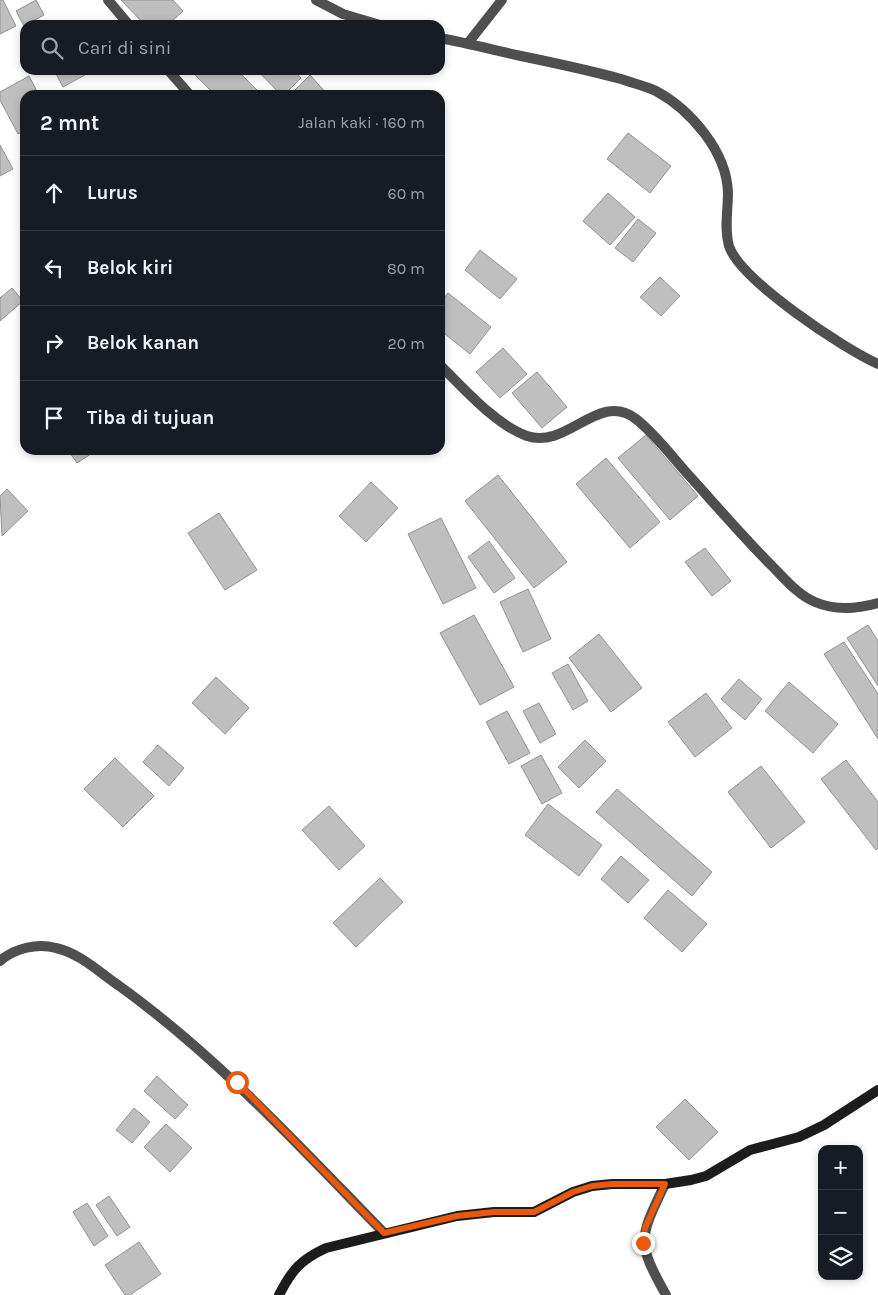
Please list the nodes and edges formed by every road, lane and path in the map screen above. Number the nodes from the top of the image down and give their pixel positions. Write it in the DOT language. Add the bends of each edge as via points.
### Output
graph roads {
  1 [pos="108,0"];
  2 [pos="316,0"];
  3 [pos="502,0"];
  4 [pos="125,20"];
  5 [pos="363,20"];
  6 [pos="445,39"];
  7 [pos="468,43"];
  8 [pos="172,75"];
  9 [pos="186,90"];
  10 [pos="878,364"];
  11 [pos="445,370"];
  12 [pos="878,603"];
  13 [pos="0,961"];
  14 [pos="878,1090"];
  15 [pos="665,1184"];
  16 [pos="384,1233"];
  17 [pos="279,1295"];
  18 [pos="666,1295"];
  1 -- 4 [label="street"];
  2 -- 5 [label="street" via="342,14"];
  3 -- 7 [label="street"];
  6 -- 7 [label="street"];
  7 -- 10 [label="street" via="634,83 656,91 678,107 702,130 721,162 728,191 726,232 738,262 804,318"];
  8 -- 9 [label="street"];
  11 -- 12 [label="street" via="482,405 512,429 529,437 556,436 600,413 614,410 636,418 793,587 815,602 833,607 855,610"];
  13 -- 16 [label="street" via="28,946 57,948 80,958 156,1012 237,1082"];
  14 -- 15 [label="street" via="799,1137 750,1150 706,1176"];
  15 -- 16 [label="street" via="592,1186 534,1212 457,1216"];
  15 -- 18 [label="street" via="645,1228 643,1243"];
  16 -- 17 [label="street" via="310,1255 295,1267"];
}
